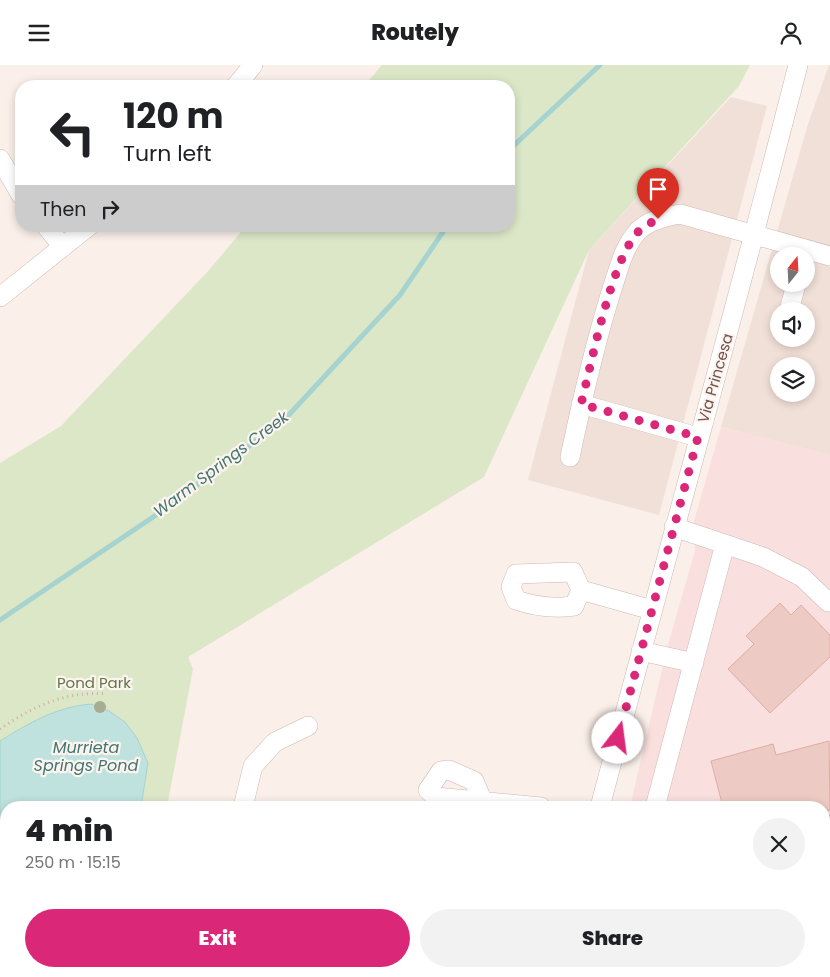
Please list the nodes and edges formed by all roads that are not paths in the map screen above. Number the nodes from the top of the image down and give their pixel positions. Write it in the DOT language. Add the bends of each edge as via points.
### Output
graph roads {
  1 [pos="252,65"];
  2 [pos="798,65"];
  3 [pos="241,80"];
  4 [pos="0,159"];
  5 [pos="15,185"];
  6 [pos="51,232"];
  7 [pos="82,232"];
  8 [pos="755,235"];
  9 [pos="63,247"];
  10 [pos="788,247"];
  11 [pos="815,254"];
  12 [pos="830,256"];
  13 [pos="0,297"];
  14 [pos="581,404"];
  15 [pos="698,437"];
  16 [pos="570,457"];
  17 [pos="674,527"];
  18 [pos="725,544"];
  19 [pos="581,590"];
  20 [pos="829,602"];
  21 [pos="652,610"];
  22 [pos="641,651"];
  23 [pos="694,663"];
  24 [pos="308,726"];
  25 [pos="244,801"];
  26 [pos="602,801"];
  27 [pos="657,801"];
  1 -- 3 [label="street"];
  2 -- 8 [label="street, Via Princesa"];
  4 -- 5 [label="street"];
  6 -- 9 [label="street"];
  7 -- 9 [label="street"];
  8 -- 10 [label="street"];
  8 -- 14 [label="street" via="680,214 658,219 638,231 624,253"];
  8 -- 15 [label="street, Via Princesa"];
  9 -- 13 [label="street"];
  11 -- 12 [label="street"];
  14 -- 15 [label="street"];
  14 -- 16 [label="street"];
  15 -- 17 [label="street, Via Princesa"];
  17 -- 18 [label="street"];
  17 -- 21 [label="street, Via Princesa"];
  18 -- 20 [label="street" via="763,557 802,577"];
  18 -- 23 [label="street"];
  19 -- 21 [label="street"];
  21 -- 22 [label="street, Via Princesa"];
  22 -- 23 [label="street"];
  22 -- 26 [label="street, Via Princesa"];
  23 -- 27 [label="street"];
  24 -- 25 [label="street" via="275,742 253,766"];
}
